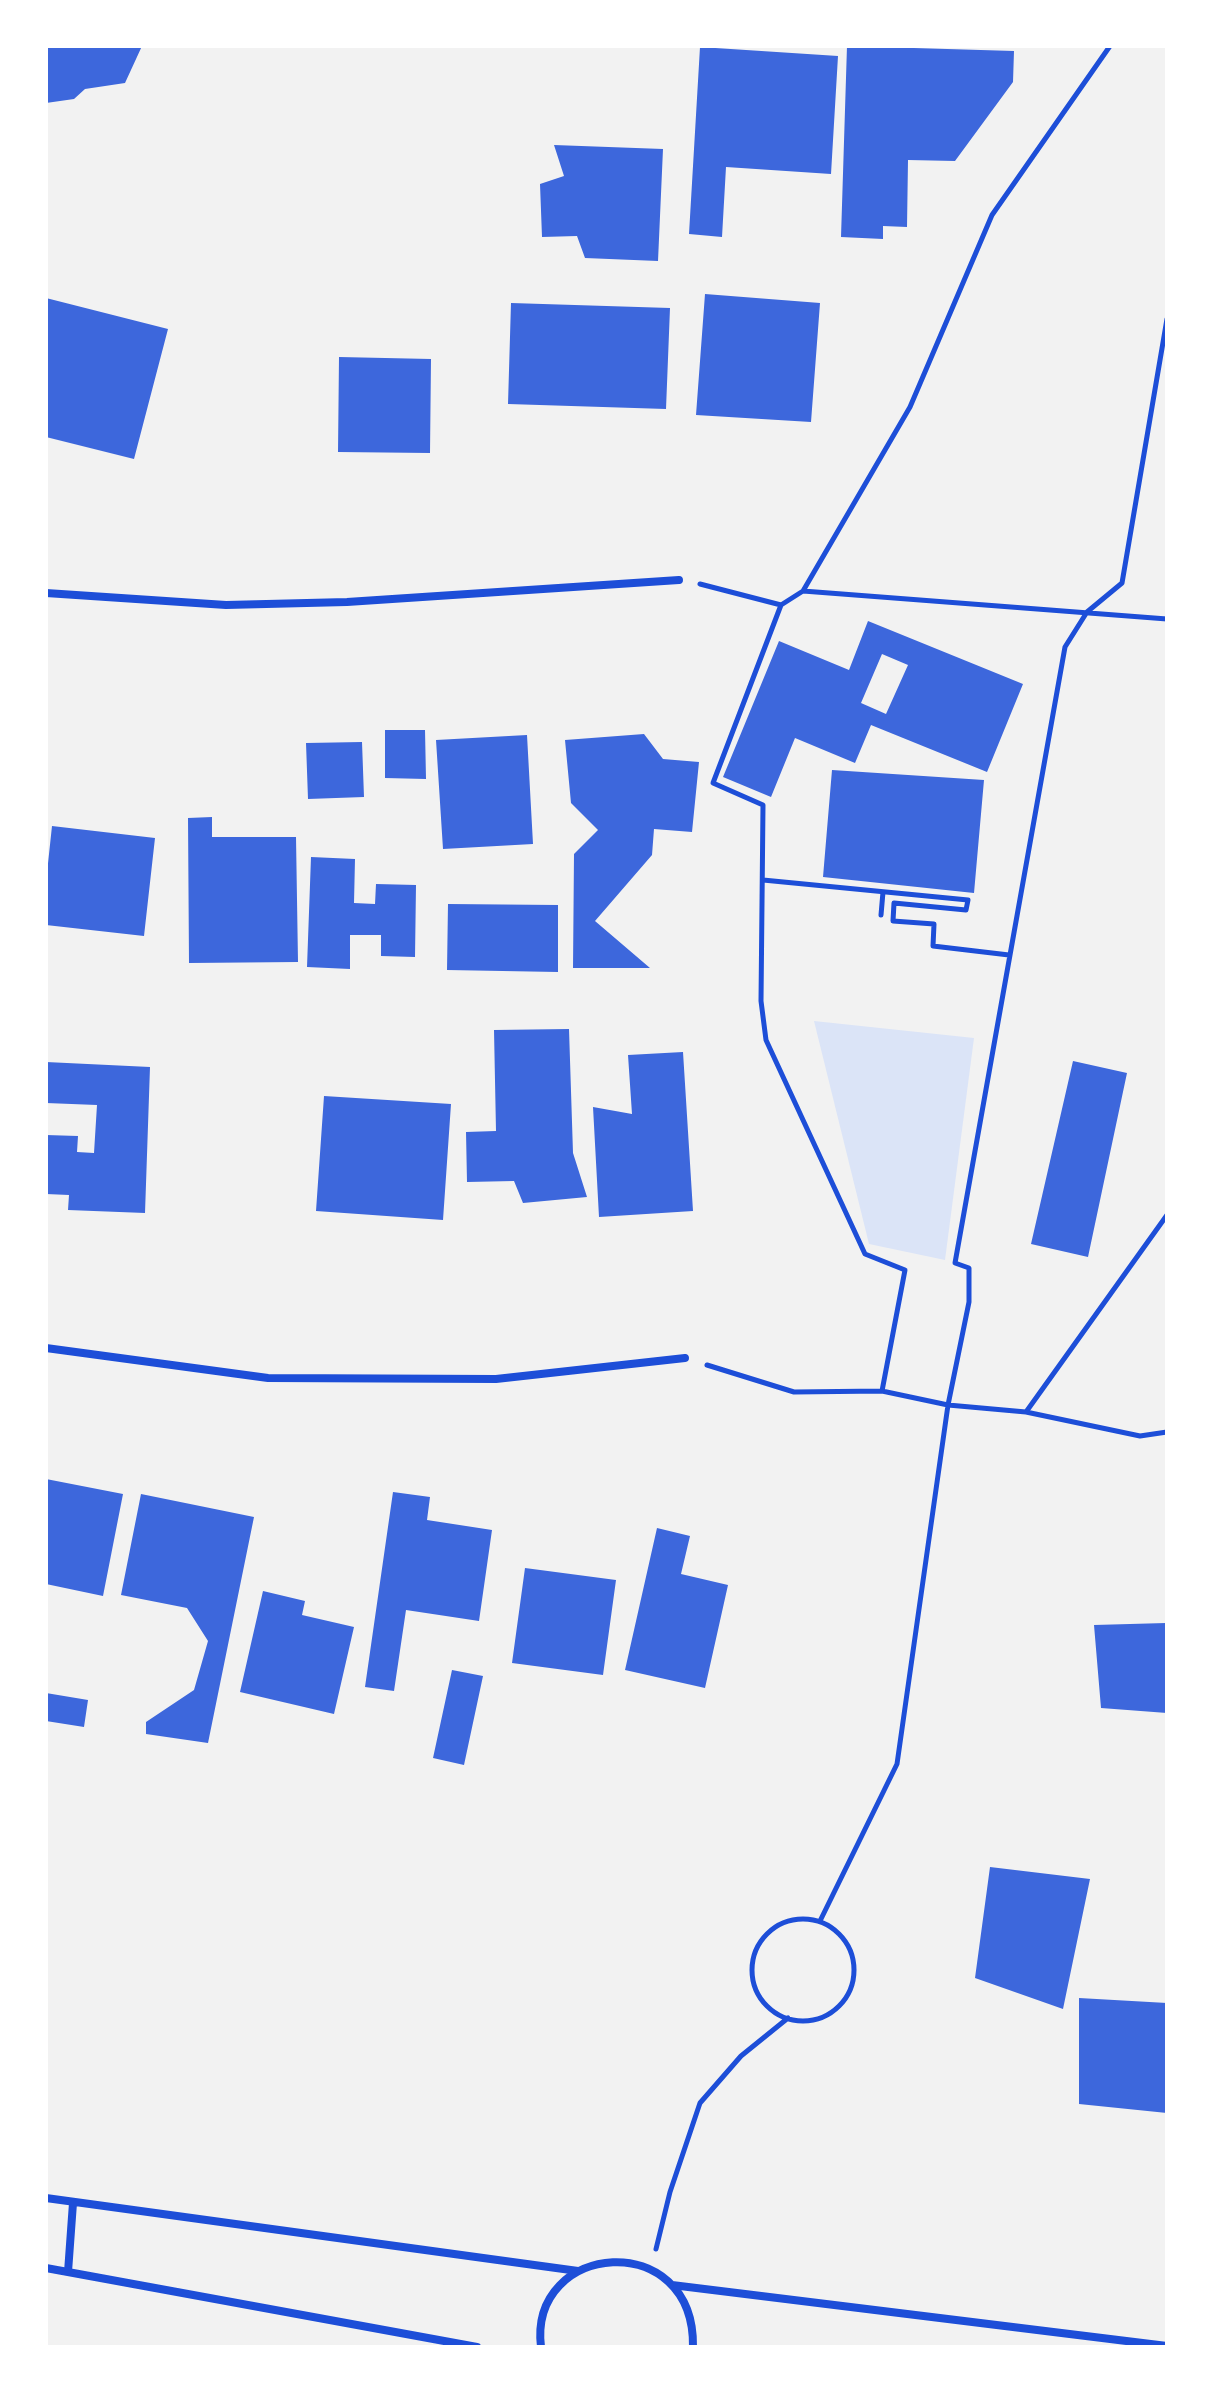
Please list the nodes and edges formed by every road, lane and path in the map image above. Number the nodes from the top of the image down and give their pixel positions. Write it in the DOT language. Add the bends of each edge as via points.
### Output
graph roads {
  1 [pos="1110,46"];
  2 [pos="1167,319"];
  3 [pos="679,580"];
  4 [pos="803,591"];
  5 [pos="46,593"];
  6 [pos="781,605"];
  7 [pos="1087,612"];
  8 [pos="1167,619"];
  9 [pos="763,880"];
  10 [pos="883,892"];
  11 [pos="881,915"];
  12 [pos="1009,955"];
  13 [pos="1167,1215"];
  14 [pos="46,1348"];
  15 [pos="685,1358"];
  16 [pos="882,1391"];
  17 [pos="948,1405"];
  18 [pos="1026,1412"];
  19 [pos="1167,1432"];
  20 [pos="820,1921"];
  21 [pos="788,2018"];
  22 [pos="46,2198"];
  23 [pos="73,2203"];
  24 [pos="46,2268"];
  25 [pos="651,2270"];
  26 [pos="578,2271"];
  27 [pos="68,2272"];
  28 [pos="672,2285"];
  29 [pos="1167,2346"];
  30 [pos="477,2347"];
  31 [pos="541,2347"];
  32 [pos="693,2347"];
  1 -- 4 [label="path" via="992,215 910,407"];
  2 -- 7 [label="path" via="1122,583"];
  3 -- 5 [label="street" via="226,605"];
  3 -- 6 [label="path"];
  4 -- 6 [label="path"];
  4 -- 7 [label="path"];
  6 -- 9 [label="path" via="713,783 763,805"];
  7 -- 8 [label="path"];
  7 -- 12 [label="path" via="1065,647"];
  9 -- 10 [label="path"];
  9 -- 16 [label="path" via="761,1001 766,1040 865,1254 905,1270"];
  10 -- 11 [label="path"];
  10 -- 12 [label="path" via="968,900 966,910 894,903 893,921 934,924 933,946"];
  12 -- 17 [label="path" via="955,1263 969,1268 969,1302"];
  13 -- 18 [label="path"];
  14 -- 15 [label="street" via="268,1378 496,1379"];
  15 -- 16 [label="path" via="794,1392"];
  16 -- 17 [label="path"];
  17 -- 18 [label="path"];
  17 -- 20 [label="path" via="897,1764"];
  18 -- 19 [label="path" via="1140,1436"];
  20 -- 21 [label="path" via="847,1943 854,1977 848,1994 830,2013 805,2021"];
  20 -- 21 [label="path" via="788,1920 773,1927 754,1953 751,1969 761,2000"];
  21 -- 25 [label="path" via="741,2056 700,2103"];
  22 -- 23 [label="street"];
  23 -- 26 [label="street"];
  23 -- 27 [label="street"];
  24 -- 27 [label="street"];
  25 -- 26 [label="street" via="627,2262 602,2262"];
  25 -- 28 [label="street"];
  26 -- 31 [label="street" via="544,2309"];
  27 -- 30 [label="street"];
  28 -- 29 [label="street"];
  28 -- 32 [label="street" via="686,2305"];
}
